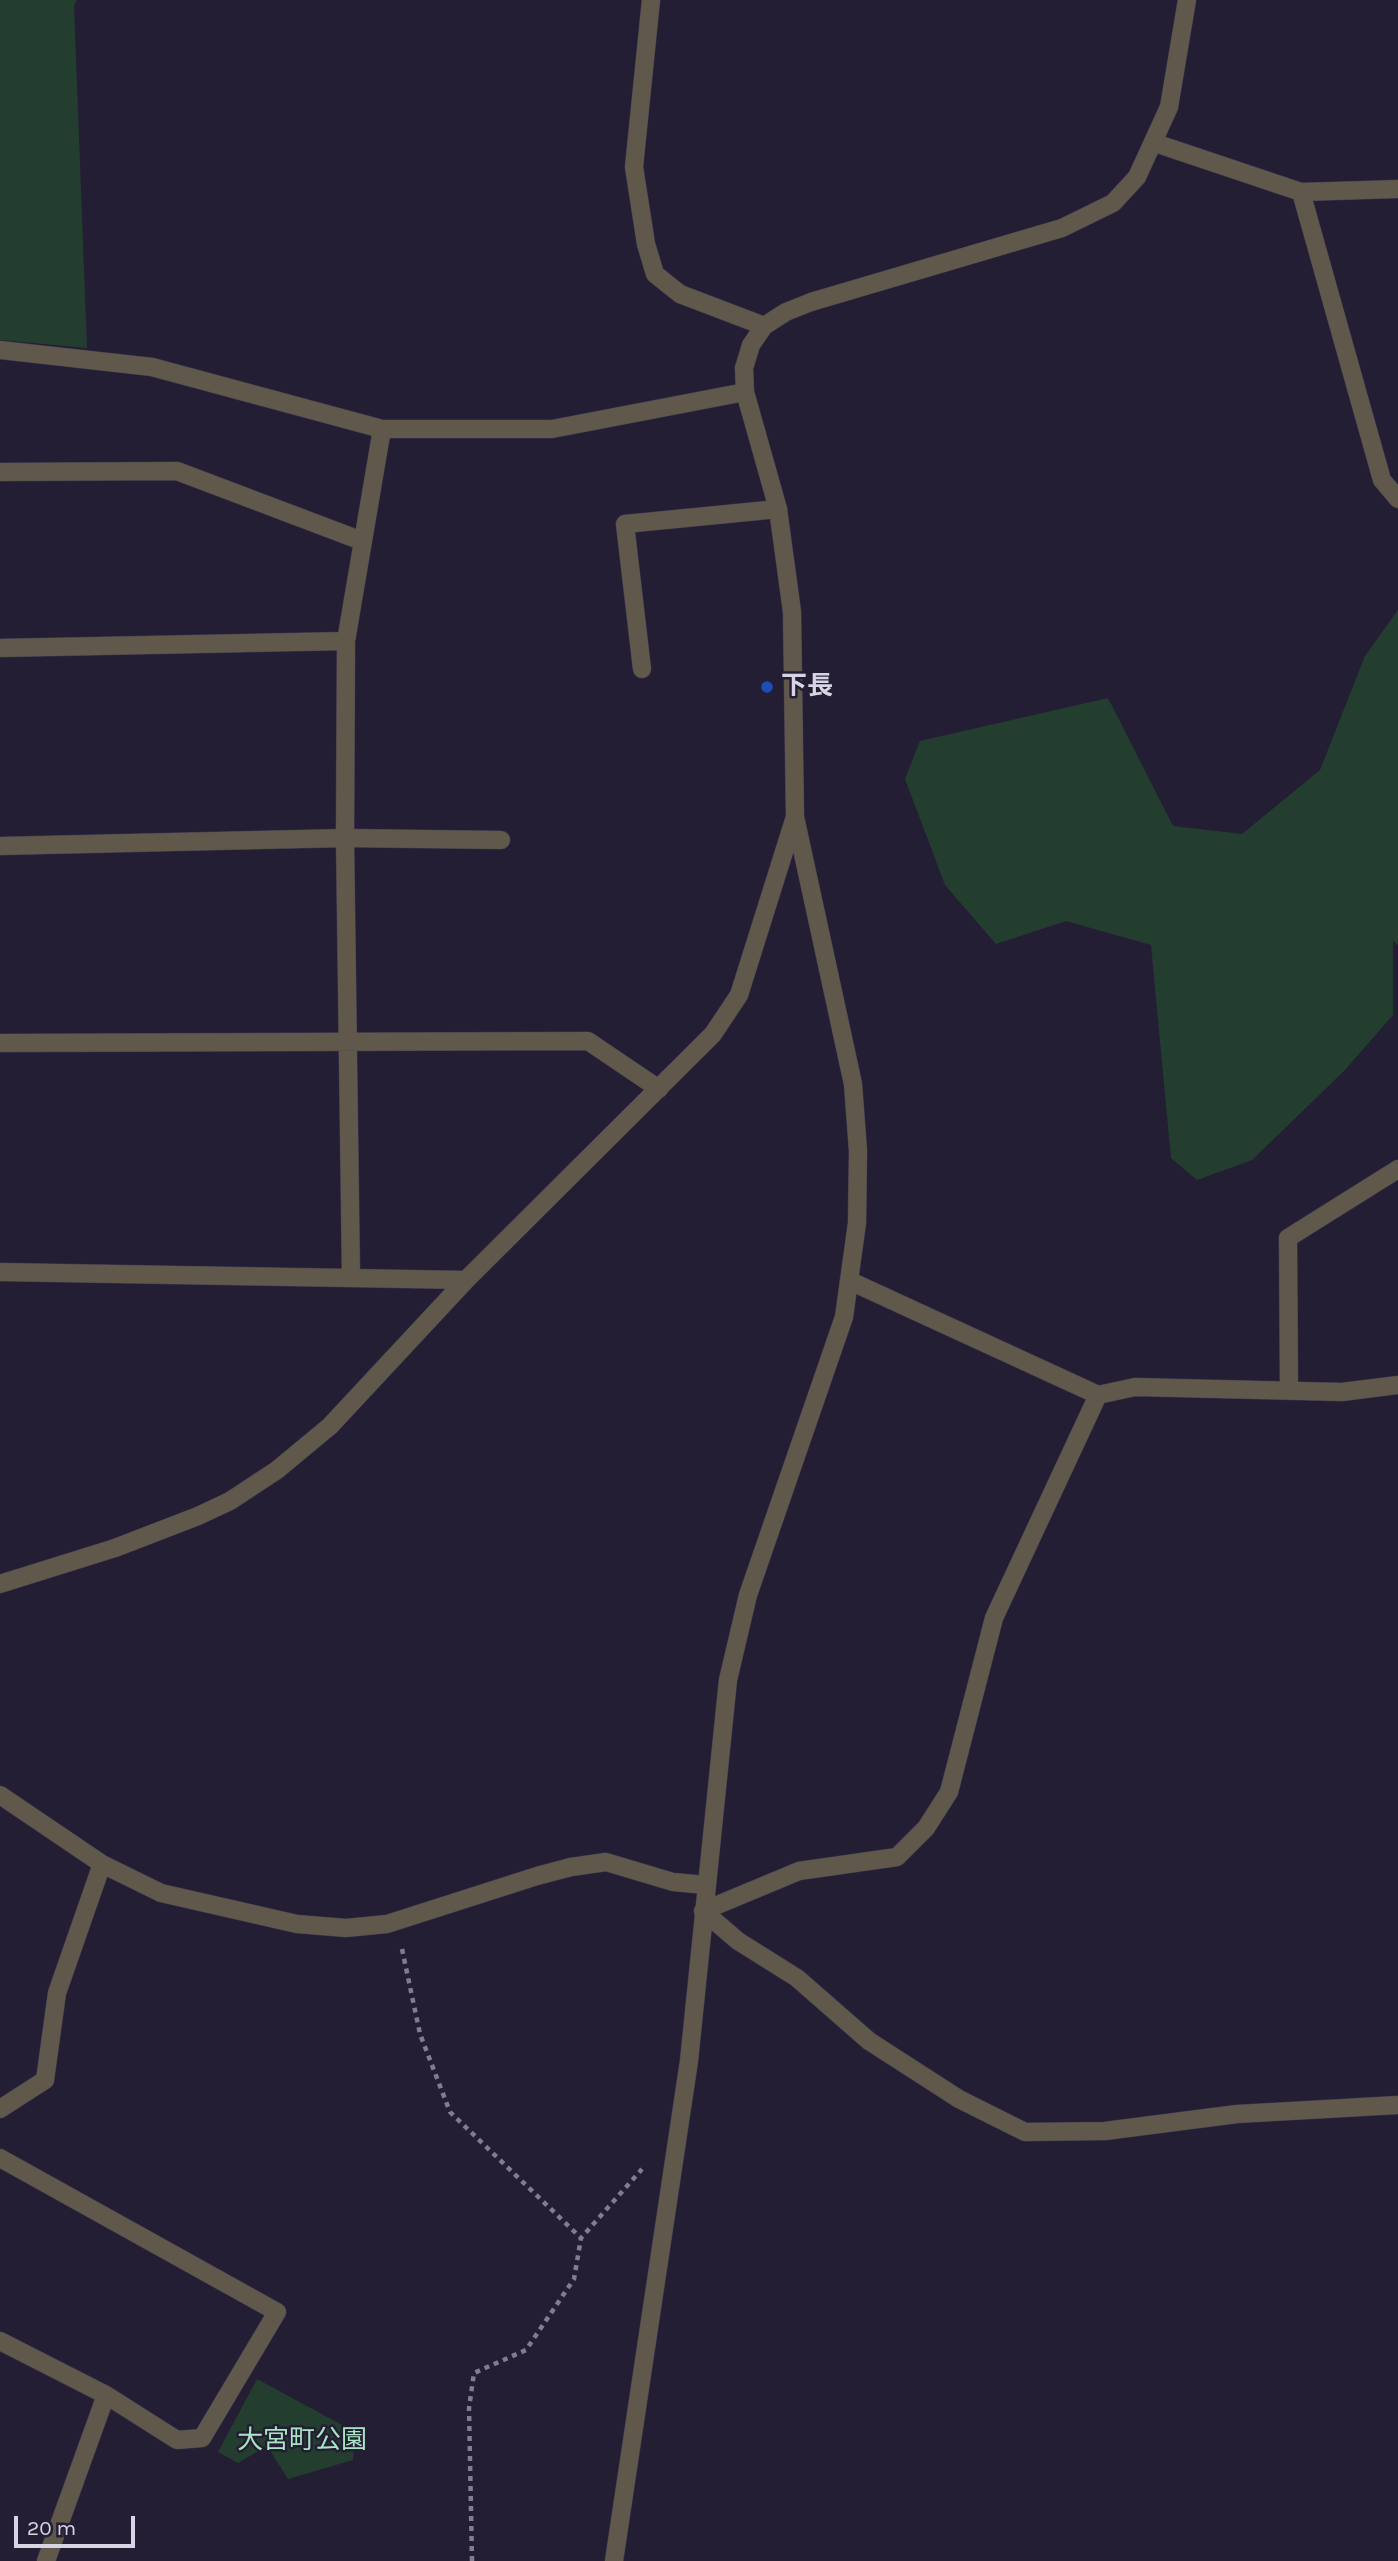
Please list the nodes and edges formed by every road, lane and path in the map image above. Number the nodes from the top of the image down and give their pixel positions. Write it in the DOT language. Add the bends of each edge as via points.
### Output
graph roads {
  1 [pos="651,0"];
  2 [pos="1187,0"];
  3 [pos="1155,143"];
  4 [pos="1398,189"];
  5 [pos="1301,192"];
  6 [pos="764,326"];
  7 [pos="0,350"];
  8 [pos="745,393"];
  9 [pos="382,429"];
  10 [pos="0,472"];
  11 [pos="1398,499"];
  12 [pos="778,509"];
  13 [pos="362,541"];
  14 [pos="346,641"];
  15 [pos="0,648"];
  16 [pos="642,668"];
  17 [pos="795,817"];
  18 [pos="345,838"];
  19 [pos="500,839"];
  20 [pos="0,846"];
  21 [pos="348,1042"];
  22 [pos="0,1043"];
  23 [pos="659,1089"];
  24 [pos="1398,1169"];
  25 [pos="0,1272"];
  26 [pos="351,1277"];
  27 [pos="466,1280"];
  28 [pos="850,1280"];
  29 [pos="1398,1385"];
  30 [pos="1289,1390"];
  31 [pos="1098,1395"];
  32 [pos="0,1584"];
  33 [pos="0,1794"];
  34 [pos="102,1864"];
  35 [pos="706,1885"];
  36 [pos="703,1911"];
  37 [pos="396,1922"];
  38 [pos="1398,2105"];
  39 [pos="0,2109"];
  40 [pos="0,2158"];
  41 [pos="644,2168"];
  42 [pos="581,2238"];
  43 [pos="0,2341"];
  44 [pos="106,2395"];
  45 [pos="46,2561"];
  46 [pos="472,2561"];
  47 [pos="614,2561"];
  1 -- 6 [label="street" via="634,167 655,274 680,294"];
  2 -- 3 [label="street" via="1169,107"];
  3 -- 5 [label="street"];
  3 -- 6 [label="street" via="1138,177 1113,203 1062,228 811,302"];
  4 -- 5 [label="street"];
  5 -- 11 [label="street" via="1382,480"];
  6 -- 8 [label="street" via="751,345 744,368"];
  7 -- 9 [label="street" via="152,368"];
  8 -- 9 [label="street" via="552,429"];
  8 -- 12 [label="street"];
  9 -- 13 [label="street"];
  10 -- 13 [label="street" via="177,471"];
  12 -- 16 [label="street" via="625,524"];
  12 -- 17 [label="street" via="792,612"];
  13 -- 14 [label="street"];
  14 -- 15 [label="street"];
  14 -- 18 [label="street"];
  17 -- 23 [label="street" via="739,995 713,1034"];
  17 -- 28 [label="street" via="853,1084 858,1175"];
  18 -- 19 [label="street"];
  18 -- 20 [label="street"];
  18 -- 21 [label="street"];
  21 -- 22 [label="street"];
  21 -- 23 [label="street" via="587,1041"];
  21 -- 26 [label="street"];
  23 -- 27 [label="street"];
  24 -- 30 [label="street" via="1288,1238"];
  25 -- 26 [label="street"];
  26 -- 27 [label="street"];
  27 -- 32 [label="street" via="330,1426 239,1495 115,1548"];
  28 -- 31 [label="street"];
  28 -- 35 [label="street" via="844,1317 748,1595 728,1680"];
  29 -- 30 [label="street" via="1342,1392"];
  30 -- 31 [label="street" via="1135,1387"];
  31 -- 36 [label="street" via="995,1618 949,1792 926,1828 897,1857 799,1871"];
  33 -- 34 [label="street"];
  34 -- 37 [label="street" via="161,1894 297,1924 346,1928"];
  34 -- 39 [label="street" via="57,1993 45,2080"];
  35 -- 36 [label="street"];
  35 -- 37 [label="street" via="673,1882 606,1862 537,1876"];
  36 -- 38 [label="street" via="738,1941 797,1978 869,2041 959,2099 1025,2132 1105,2131 1237,2113"];
  36 -- 47 [label="street" via="689,2061"];
  37 -- 42 [label="path" via="420,2034 450,2112"];
  40 -- 44 [label="street" via="277,2312 202,2438 177,2440"];
  41 -- 42 [label="path"];
  42 -- 46 [label="path" via="574,2279 526,2350 474,2373 469,2408"];
  43 -- 44 [label="street"];
  44 -- 45 [label="street"];
}
